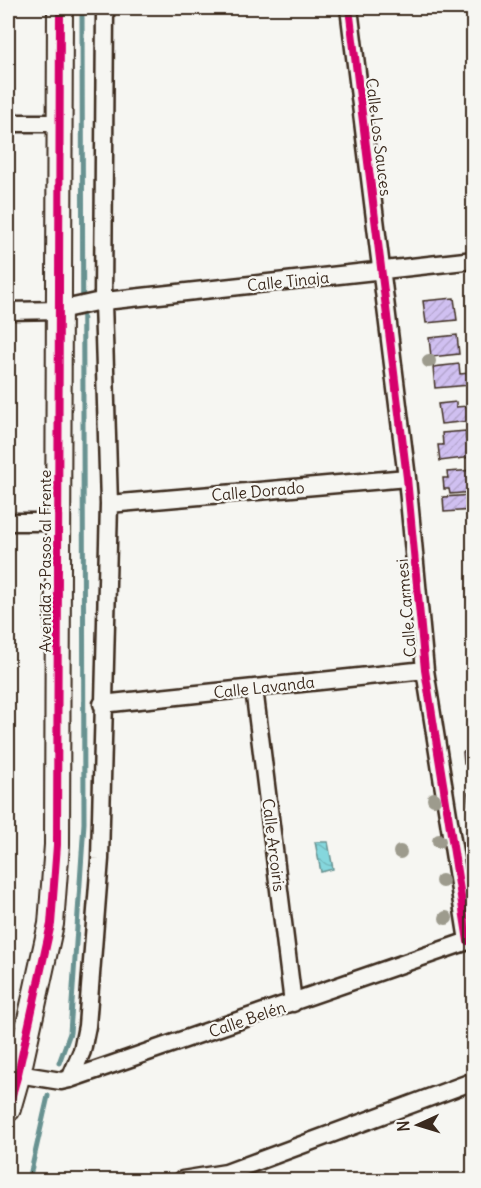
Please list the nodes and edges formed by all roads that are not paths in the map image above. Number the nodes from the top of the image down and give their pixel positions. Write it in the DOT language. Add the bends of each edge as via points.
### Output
graph roads {
  1 [pos="60,8"];
  2 [pos="105,8"];
  3 [pos="349,8"];
  4 [pos="8,123"];
  5 [pos="59,123"];
  6 [pos="474,260"];
  7 [pos="382,270"];
  8 [pos="100,302"];
  9 [pos="67,307"];
  10 [pos="8,311"];
  11 [pos="407,478"];
  12 [pos="109,504"];
  13 [pos="8,522"];
  14 [pos="58,522"];
  15 [pos="425,670"];
  16 [pos="254,688"];
  17 [pos="102,704"];
  18 [pos="471,940"];
  19 [pos="293,1003"];
  20 [pos="18,1074"];
  21 [pos="70,1078"];
  22 [pos="474,1081"];
  23 [pos="8,1109"];
  24 [pos="182,1180"];
  1 -- 5 [label="street, Avenida 3 Pasos al Frente"];
  2 -- 8 [label="street"];
  3 -- 7 [label="street, Calle Los Sauces"];
  4 -- 5 [label="street"];
  5 -- 9 [label="street, Avenida 3 Pasos al Frente"];
  6 -- 7 [label="street, Calle Tinaja"];
  7 -- 8 [label="street, Calle Tinaja"];
  7 -- 11 [label="street, Calle Carmesi"];
  8 -- 9 [label="street, Calle Tinaja"];
  8 -- 12 [label="street"];
  9 -- 10 [label="street, Calle Tinaja"];
  9 -- 14 [label="street, Avenida 3 Pasos al Frente"];
  11 -- 12 [label="street, Calle Dorado"];
  11 -- 15 [label="street, Calle Carmesi"];
  12 -- 17 [label="street"];
  13 -- 14 [label="street"];
  14 -- 20 [label="street, Avenida 3 Pasos al Frente" via="57,845 51,924"];
  15 -- 16 [label="street, Calle Lavanda"];
  15 -- 18 [label="street, Calle Carmesi"];
  16 -- 17 [label="street, Calle Lavanda"];
  16 -- 19 [label="street, Calle Arcoiris"];
  17 -- 21 [label="street" via="100,859 92,973 82,1051"];
  18 -- 19 [label="street, Calle Belén"];
  19 -- 21 [label="street, Calle Belén"];
  20 -- 21 [label="street, Calle Belén" via="62,1081"];
  20 -- 23 [label="street, Avenida 3 Pasos al Frente"];
  22 -- 24 [label="street" via="226,1173"];
}
